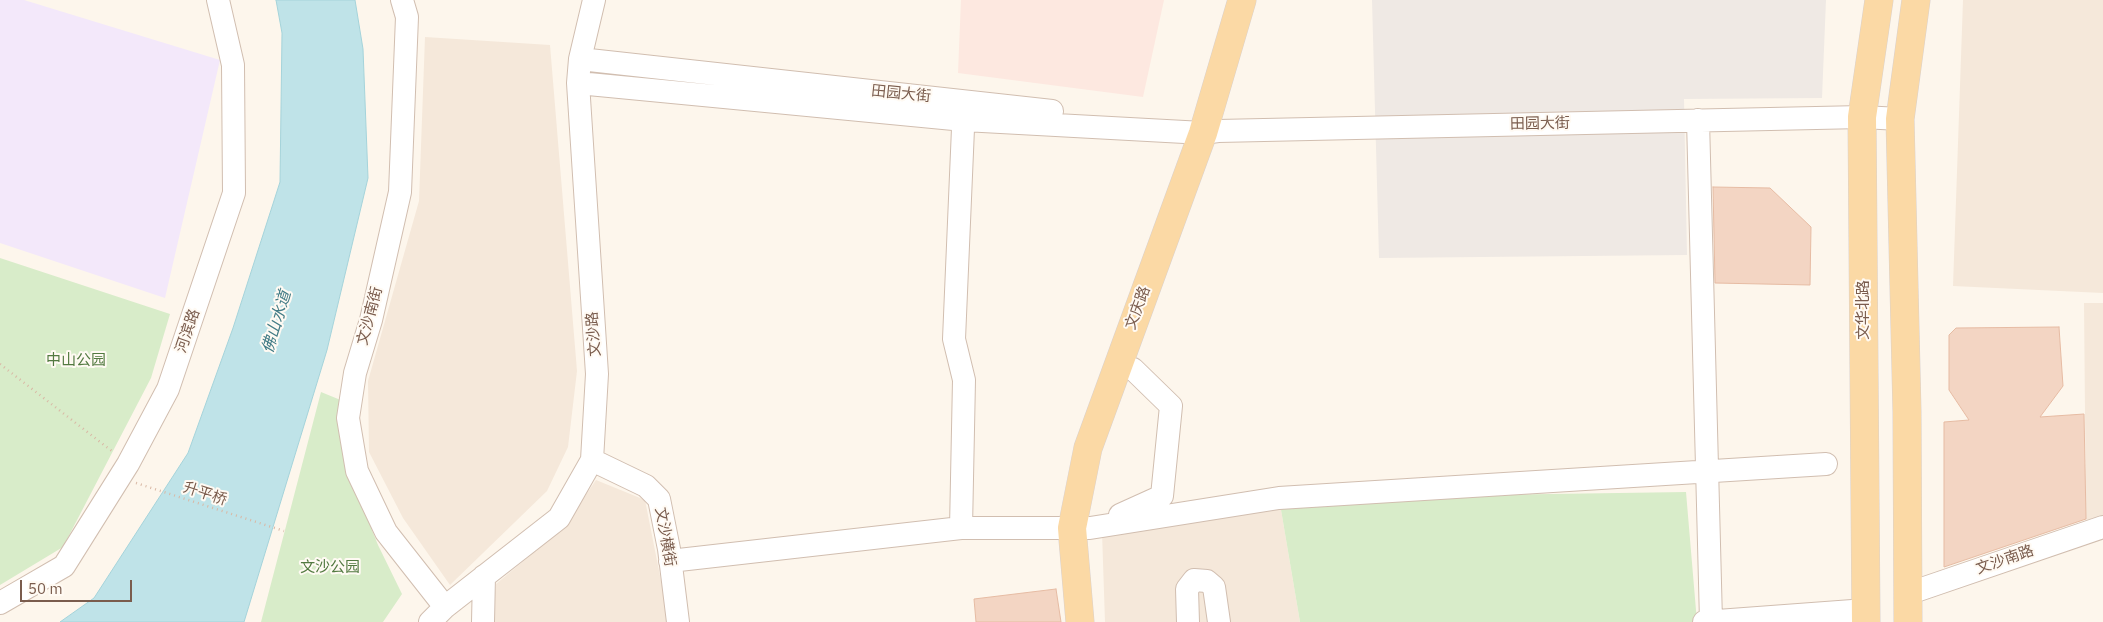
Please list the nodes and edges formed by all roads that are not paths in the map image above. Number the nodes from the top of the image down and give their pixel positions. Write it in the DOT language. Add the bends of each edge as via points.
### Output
graph roads {
  1 [pos="218,0"];
  2 [pos="402,0"];
  3 [pos="594,0"];
  4 [pos="1242,0"];
  5 [pos="1258,0"];
  6 [pos="1879,0"];
  7 [pos="1916,0"];
  8 [pos="580,59"];
  9 [pos="578,83"];
  10 [pos="964,111"];
  11 [pos="1862,117"];
  12 [pos="1900,119"];
  13 [pos="1698,120"];
  14 [pos="1209,128"];
  15 [pos="1133,369"];
  16 [pos="592,460"];
  17 [pos="1826,464"];
  18 [pos="1707,471"];
  19 [pos="2103,527"];
  20 [pos="961,528"];
  21 [pos="1081,528"];
  22 [pos="670,561"];
  23 [pos="484,576"];
  24 [pos="1908,594"];
  25 [pos="0,603"];
  26 [pos="1866,616"];
  27 [pos="437,617"];
  28 [pos="483,622"];
  29 [pos="678,622"];
  30 [pos="1080,622"];
  31 [pos="1096,622"];
  32 [pos="1188,622"];
  33 [pos="1219,622"];
  34 [pos="1704,622"];
  35 [pos="1711,622"];
  36 [pos="1908,622"];
  1 -- 25 [label="street, 河滨路" via="233,64 234,193 168,389 123,471 64,566"];
  2 -- 27 [label="street, 文沙南街" via="407,17 400,192 371,320 355,373 348,418 357,471 386,532"];
  3 -- 8 [label="street, 文沙路"];
  4 -- 14 [label="main road, 文庆路"];
  5 -- 14 [label="main road, 文庆路"];
  6 -- 11 [label="main road, 文华北路"];
  7 -- 12 [label="main road"];
  8 -- 9 [label="street, 文沙路"];
  8 -- 10 [label="street, 田园大街"];
  9 -- 10 [label="street, 田园大街"];
  9 -- 16 [label="street, 文沙路" via="597,374"];
  10 -- 14 [label="street, 田园大街"];
  10 -- 20 [label="street" via="954,339 964,380"];
  11 -- 12 [label="street, 田园大街"];
  11 -- 13 [label="street, 田园大街"];
  11 -- 26 [label="main road, 文华北路"];
  12 -- 24 [label="main road"];
  13 -- 14 [label="street, 田园大街"];
  13 -- 18 [label="street"];
  14 -- 15 [label="main road, 文庆路"];
  14 -- 21 [label="main road, 文庆路" via="1088,448"];
  15 -- 21 [label="main road, 文庆路" via="1113,425 1094,498"];
  15 -- 21 [label="street" via="1171,406 1162,496"];
  16 -- 22 [label="street, 文沙横街" via="646,486 659,499"];
  16 -- 23 [label="street, 文沙路" via="559,518"];
  17 -- 18 [label="street"];
  18 -- 21 [label="street" via="1279,498"];
  18 -- 35 [label="street"];
  19 -- 24 [label="street, 文沙南路"];
  20 -- 21 [label="street"];
  20 -- 22 [label="street"];
  21 -- 30 [label="main road, 文庆路"];
  21 -- 31 [label="main road, 文庆路" via="1088,549"];
  22 -- 29 [label="street, 文沙横街"];
  23 -- 27 [label="street, 文沙路"];
  23 -- 28 [label="street"];
  24 -- 36 [label="main road"];
  26 -- 35 [label="street"];
  32 -- 33 [label="street" via="1187,589 1194,580 1207,581 1214,587"];
  34 -- 35 [label="street"];
}
